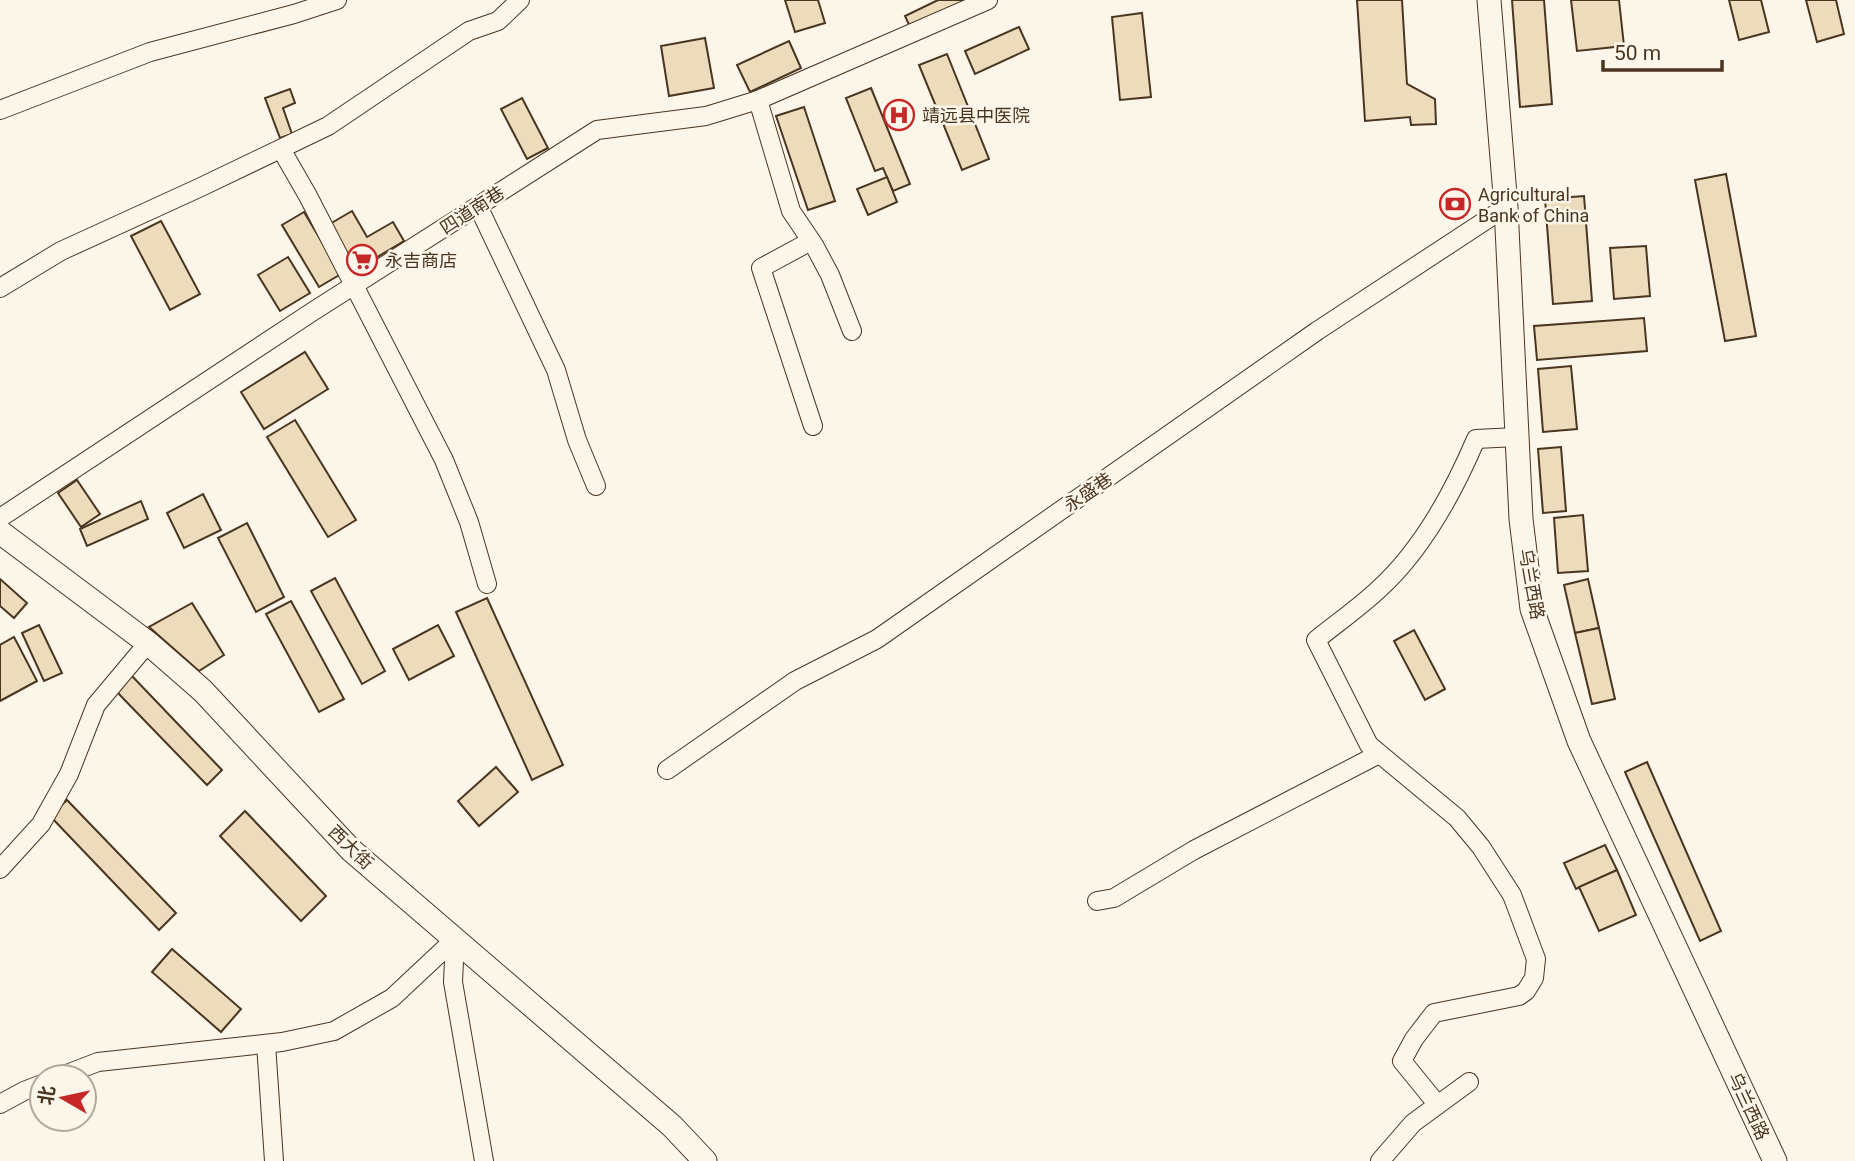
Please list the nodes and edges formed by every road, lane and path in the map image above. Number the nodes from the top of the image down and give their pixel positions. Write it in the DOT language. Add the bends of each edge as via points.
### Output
graph roads {
  1 [pos="337,0"];
  2 [pos="520,0"];
  3 [pos="988,0"];
  4 [pos="1489,0"];
  5 [pos="758,100"];
  6 [pos="0,110"];
  7 [pos="281,149"];
  8 [pos="478,206"];
  9 [pos="1506,207"];
  10 [pos="811,241"];
  11 [pos="353,286"];
  12 [pos="0,288"];
  13 [pos="852,331"];
  14 [pos="813,426"];
  15 [pos="1517,437"];
  16 [pos="596,486"];
  17 [pos="0,519"];
  18 [pos="0,532"];
  19 [pos="486,584"];
  20 [pos="148,643"];
  21 [pos="1379,754"];
  22 [pos="667,770"];
  23 [pos="0,869"];
  24 [pos="1097,901"];
  25 [pos="455,939"];
  26 [pos="266,1044"];
  27 [pos="95,1063"];
  28 [pos="1469,1082"];
  29 [pos="28,1089"];
  30 [pos="0,1104"];
  31 [pos="1437,1104"];
  32 [pos="274,1161"];
  33 [pos="484,1161"];
  34 [pos="705,1161"];
  35 [pos="1380,1161"];
  36 [pos="1774,1161"];
  1 -- 6 [label="street" via="150,52"];
  2 -- 7 [label="street" via="498,21 469,31 328,126"];
  3 -- 5 [label="street, 四道南巷"];
  4 -- 9 [label="main road, 乌兰西路"];
  5 -- 8 [label="street, 四道南巷" via="706,116 597,130"];
  5 -- 10 [label="street" via="790,211"];
  7 -- 11 [label="street"];
  7 -- 12 [label="street" via="61,251"];
  8 -- 11 [label="street, 四道南巷"];
  8 -- 16 [label="street" via="556,370"];
  9 -- 15 [label="main road, 乌兰西路"];
  9 -- 22 [label="street, 永盛巷" via="1317,331 877,639 795,681"];
  10 -- 13 [label="street"];
  10 -- 14 [label="street" via="761,268"];
  11 -- 17 [label="street, 四道南巷"];
  11 -- 19 [label="street" via="444,460 469,522"];
  15 -- 21 [label="street" via="1476,439 1437,516 1400,566 1380,589 1316,640 1368,745"];
  15 -- 36 [label="main road, 乌兰西路" via="1532,609 1579,741"];
  18 -- 20 [label="main road, 西大街"];
  20 -- 23 [label="street" via="96,705 69,774 41,824"];
  20 -- 25 [label="main road, 西大街" via="203,691 351,850"];
  21 -- 24 [label="street" via="1194,850 1114,898"];
  21 -- 31 [label="street" via="1457,818 1481,847 1512,895 1536,959 1534,978 1519,996 1434,1013 1415,1039 1402,1061"];
  25 -- 26 [label="street" via="392,998 334,1031"];
  25 -- 33 [label="street" via="453,982"];
  25 -- 34 [label="main road, 西大街" via="672,1126"];
  26 -- 27 [label="street"];
  26 -- 32 [label="street"];
  28 -- 31 [label="street"];
  29 -- 30 [label="street"];
  31 -- 35 [label="street" via="1413,1122"];
}
